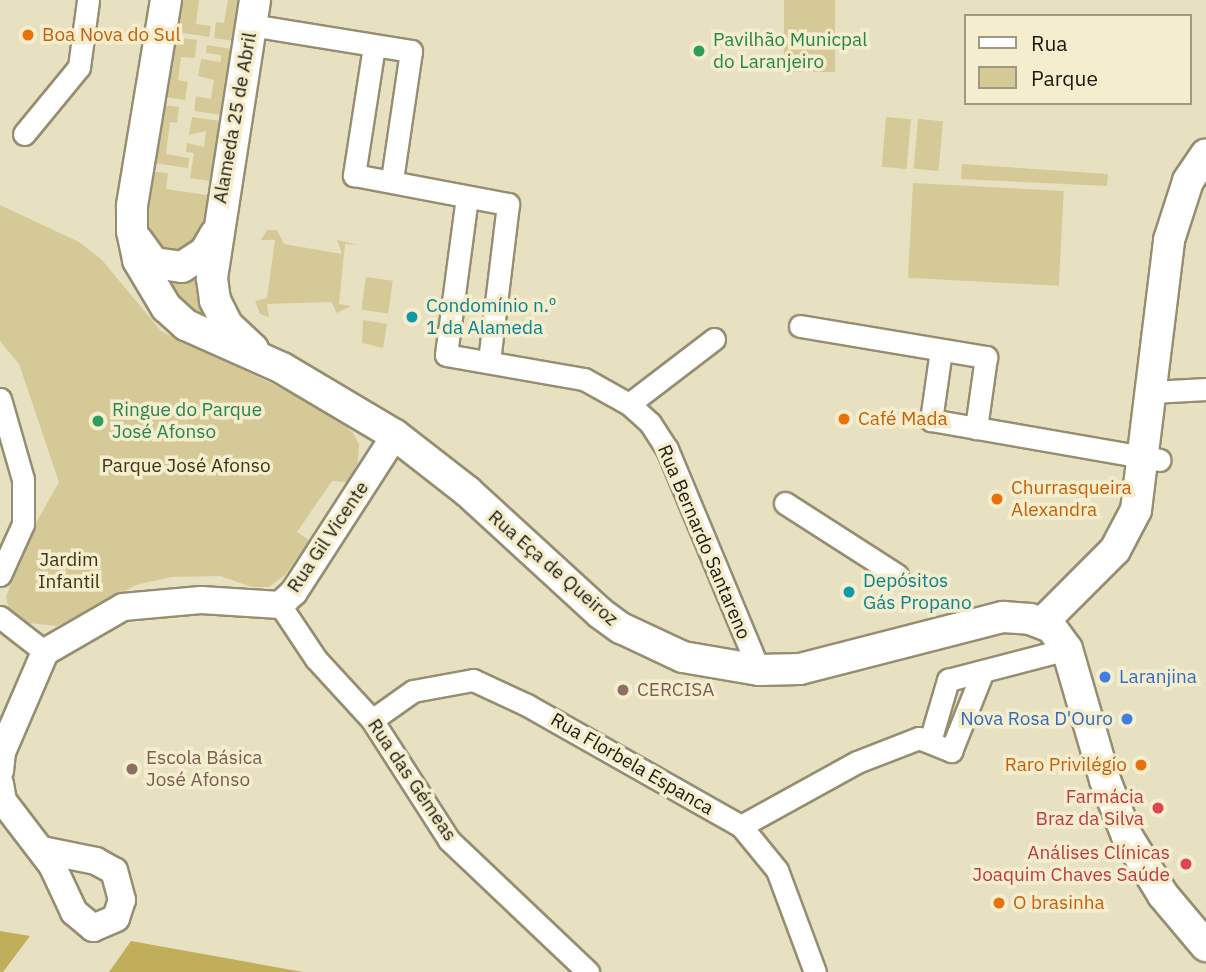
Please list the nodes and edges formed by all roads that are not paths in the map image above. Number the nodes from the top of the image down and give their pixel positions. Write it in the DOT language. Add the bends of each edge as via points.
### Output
graph roads {
  1 [pos="88,0"];
  2 [pos="166,0"];
  3 [pos="253,13"];
  4 [pos="374,46"];
  5 [pos="24,134"];
  6 [pos="1206,155"];
  7 [pos="393,180"];
  8 [pos="1206,185"];
  9 [pos="467,197"];
  10 [pos="132,231"];
  11 [pos="215,235"];
  12 [pos="800,326"];
  13 [pos="714,339"];
  14 [pos="941,350"];
  15 [pos="264,358"];
  16 [pos="489,362"];
  17 [pos="1206,389"];
  18 [pos="1160,393"];
  19 [pos="0,399"];
  20 [pos="629,404"];
  21 [pos="976,428"];
  22 [pos="395,435"];
  23 [pos="1153,459"];
  24 [pos="785,503"];
  25 [pos="0,575"];
  26 [pos="897,575"];
  27 [pos="280,605"];
  28 [pos="0,617"];
  29 [pos="1056,635"];
  30 [pos="45,652"];
  31 [pos="759,670"];
  32 [pos="372,720"];
  33 [pos="0,771"];
  34 [pos="0,785"];
  35 [pos="741,826"];
  36 [pos="42,850"];
  37 [pos="1206,946"];
  38 [pos="588,972"];
  39 [pos="815,972"];
  1 -- 5 [label="street" via="79,67"];
  2 -- 10 [label="main road" via="132,206"];
  3 -- 4 [label="street"];
  3 -- 11 [label="main road, Alameda 25 de Abril"];
  4 -- 7 [label="street" via="411,51"];
  4 -- 7 [label="street" via="354,174"];
  6 -- 18 [label="main road" via="1188,181 1169,240"];
  7 -- 9 [label="street"];
  8 -- 18 [label="main road" via="1184,244"];
  9 -- 16 [label="street" via="508,204"];
  9 -- 16 [label="street, Rua Bernardo Santareno" via="446,355"];
  10 -- 11 [label="main road, Alameda 25 de Abril" via="143,253 169,268 193,262"];
  10 -- 15 [label="main road" via="138,260 166,307 197,330"];
  11 -- 15 [label="main road, Alameda 25 de Abril" via="215,300 228,326"];
  12 -- 14 [label="street"];
  13 -- 20 [label="street"];
  14 -- 21 [label="street" via="931,420"];
  14 -- 21 [label="street" via="986,357"];
  15 -- 22 [label="main road, Rua Eça de Queiroz"];
  16 -- 20 [label="street, Rua Bernardo Santareno" via="584,379"];
  17 -- 18 [label="street"];
  18 -- 23 [label="main road"];
  19 -- 25 [label="street" via="23,479 23,524"];
  20 -- 31 [label="street, Rua Bernardo Santareno" via="650,423 667,449"];
  21 -- 23 [label="street"];
  22 -- 27 [label="street, Rua Gil Vicente" via="294,592"];
  22 -- 31 [label="main road, Rua Eça de Queiroz" via="467,491 621,628 683,657"];
  23 -- 29 [label="main road" via="1156,500 1145,533 1125,564"];
  24 -- 26 [label="street"];
  27 -- 30 [label="street, Rua Gil Vicente" via="201,600 123,607"];
  27 -- 32 [label="street, Rua das Gémeas" via="316,659"];
  28 -- 30 [label="street"];
  29 -- 31 [label="main road, Rua Eça de Queiroz" via="1003,617 831,664"];
  29 -- 35 [label="street" via="983,671 948,680 930,741 919,738 857,762"];
  29 -- 37 [label="main road" via="1127,836 1163,895"];
  30 -- 33 [label="street" via="2,752"];
  32 -- 35 [label="street, Rua Florbela Espanca" via="413,691 473,680 527,705"];
  32 -- 38 [label="street, Rua das Gémeas" via="449,840"];
  34 -- 36 [label="street" via="3,801"];
  35 -- 39 [label="street, Rua Florbela Espanca" via="777,870"];
}
